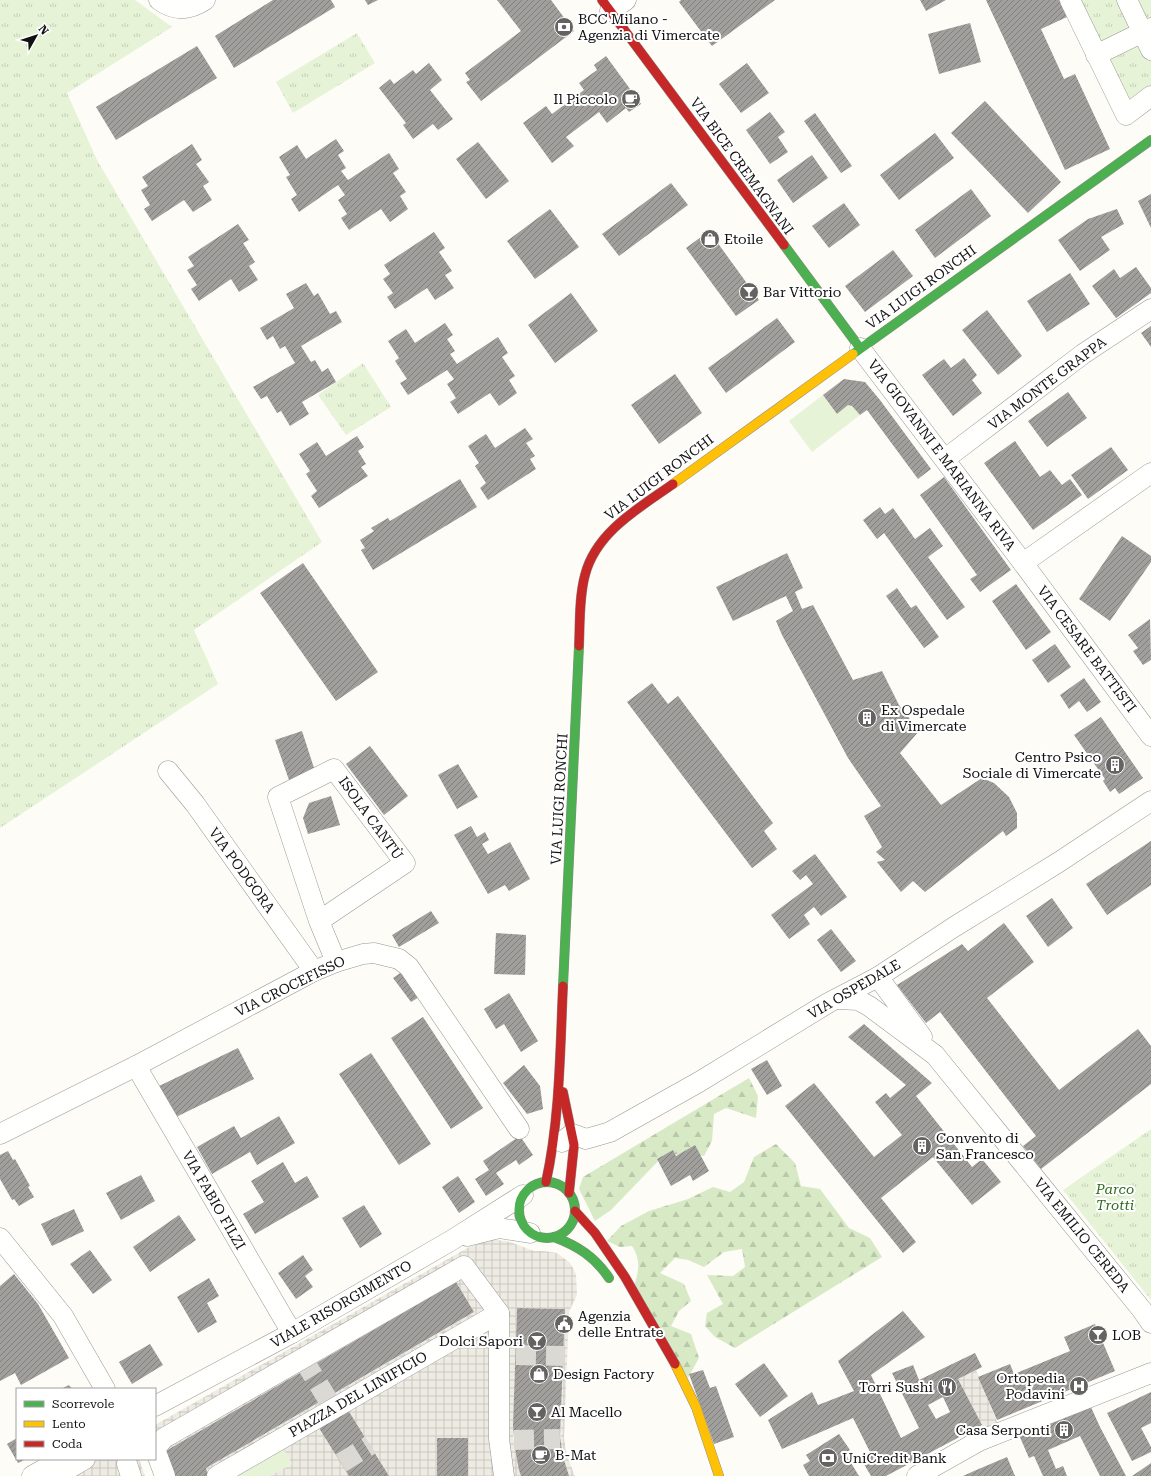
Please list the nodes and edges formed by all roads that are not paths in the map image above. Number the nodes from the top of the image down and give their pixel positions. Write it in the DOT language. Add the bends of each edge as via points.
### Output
graph roads {
  1 [pos="159,0"];
  2 [pos="205,0"];
  3 [pos="1070,0"];
  4 [pos="1127,0"];
  5 [pos="613,4"];
  6 [pos="1148,37"];
  7 [pos="1096,55"];
  8 [pos="1151,96"];
  9 [pos="1151,131"];
  10 [pos="1151,140"];
  11 [pos="1140,147"];
  12 [pos="1151,309"];
  13 [pos="860,348"];
  14 [pos="945,459"];
  15 [pos="1151,474"];
  16 [pos="1023,563"];
  17 [pos="1151,736"];
  18 [pos="168,771"];
  19 [pos="1151,801"];
  20 [pos="319,921"];
  21 [pos="336,962"];
  22 [pos="314,971"];
  23 [pos="878,977"];
  24 [pos="837,998"];
  25 [pos="935,1055"];
  26 [pos="136,1066"];
  27 [pos="559,1072"];
  28 [pos="520,1129"];
  29 [pos="0,1134"];
  30 [pos="572,1134"];
  31 [pos="552,1154"];
  32 [pos="546,1182"];
  33 [pos="569,1193"];
  34 [pos="523,1195"];
  35 [pos="575,1211"];
  36 [pos="530,1233"];
  37 [pos="554,1237"];
  38 [pos="0,1238"];
  39 [pos="452,1240"];
  40 [pos="613,1285"];
  41 [pos="499,1313"];
  42 [pos="1151,1323"];
  43 [pos="292,1333"];
  44 [pos="230,1366"];
  45 [pos="1151,1373"];
  46 [pos="104,1388"];
  47 [pos="156,1405"];
  48 [pos="156,1417"];
  49 [pos="60,1460"];
  50 [pos="83,1460"];
  51 [pos="148,1460"];
  52 [pos="32,1476"];
  53 [pos="56,1476"];
  54 [pos="153,1476"];
  55 [pos="165,1476"];
  56 [pos="217,1476"];
  57 [pos="504,1476"];
  58 [pos="719,1476"];
  59 [pos="917,1476"];
  1 -- 2 [label="street" via="177,9 191,7"];
  3 -- 7 [label="street"];
  4 -- 6 [label="street"];
  5 -- 13 [label="street, VIA BICE CREMAGNANI"];
  6 -- 7 [label="street"];
  7 -- 8 [label="street" via="1126,115"];
  9 -- 11 [label="street"];
  10 -- 11 [label="street, VIA LUIGI RONCHI"];
  11 -- 13 [label="street, VIA LUIGI RONCHI"];
  12 -- 14 [label="street, VIA MONTE GRAPPA" via="1083,354"];
  13 -- 14 [label="street, VIA GIOVANNI E MARIANNA RIVA"];
  13 -- 27 [label="street, VIA LUIGI RONCHI" via="618,524 600,543 587,565 582,588"];
  14 -- 16 [label="street, VIA GIOVANNI E MARIANNA RIVA"];
  15 -- 16 [label="street"];
  16 -- 17 [label="street, VIA CESARE BATTISTI"];
  18 -- 22 [label="street, VIA PODGORA" via="195,804"];
  19 -- 23 [label="street, VIA OSPEDALE"];
  20 -- 20 [label="street, ISOLA CANTÙ" via="405,863 334,769 278,797"];
  20 -- 21 [label="street, ISOLA CANTÙ"];
  21 -- 22 [label="street, VIA CROCEFISSO"];
  21 -- 28 [label="street, VIA CROCEFISSO" via="368,953 404,962"];
  22 -- 26 [label="street, VIA CROCEFISSO"];
  23 -- 24 [label="street, VIA OSPEDALE"];
  23 -- 25 [label="street, VIA EMILIO CEREDA"];
  24 -- 25 [label="street, VIA EMILIO CEREDA" via="858,1000 869,1006"];
  24 -- 30 [label="street, VIA OSPEDALE" via="610,1132 586,1139"];
  25 -- 42 [label="street, VIA EMILIO CEREDA"];
  26 -- 29 [label="street, VIA CROCEFISSO"];
  26 -- 43 [label="street, VIA FABIO FILZI"];
  27 -- 30 [label="street, VIA LUIGI RONCHI"];
  27 -- 31 [label="street, VIA LUIGI RONCHI"];
  30 -- 31 [label="street" via="558,1145"];
  30 -- 33 [label="street, VIA LUIGI RONCHI" via="574,1154 568,1184"];
  31 -- 32 [label="street, VIA LUIGI RONCHI"];
  32 -- 33 [label="street" via="558,1185"];
  32 -- 34 [label="street" via="533,1186"];
  33 -- 35 [label="street"];
  34 -- 36 [label="street" via="520,1202 520,1219"];
  34 -- 39 [label="street, VIALE RISORGIMENTO"];
  35 -- 37 [label="street" via="569,1227"];
  35 -- 58 [label="street" via="616,1264 671,1356 696,1407"];
  36 -- 37 [label="street" via="538,1237"];
  36 -- 39 [label="street, VIALE RISORGIMENTO" via="499,1228"];
  37 -- 40 [label="street" via="590,1253 602,1266"];
  38 -- 46 [label="street" via="63,1316"];
  39 -- 43 [label="street, VIALE RISORGIMENTO"];
  41 -- 55 [label="street" via="464,1266 164,1438 156,1449"];
  41 -- 56 [label="street, PIAZZA DEL LINIFICIO"];
  41 -- 57 [label="street" via="507,1354"];
  43 -- 44 [label="street, VIALE RISORGIMENTO"];
  44 -- 47 [label="street, VIALE RISORGIMENTO"];
  44 -- 48 [label="street, VIALE RISORGIMENTO" via="180,1404"];
  45 -- 59 [label="street" via="979,1440"];
  49 -- 52 [label="street"];
  50 -- 53 [label="street"];
  51 -- 54 [label="street"];
}
